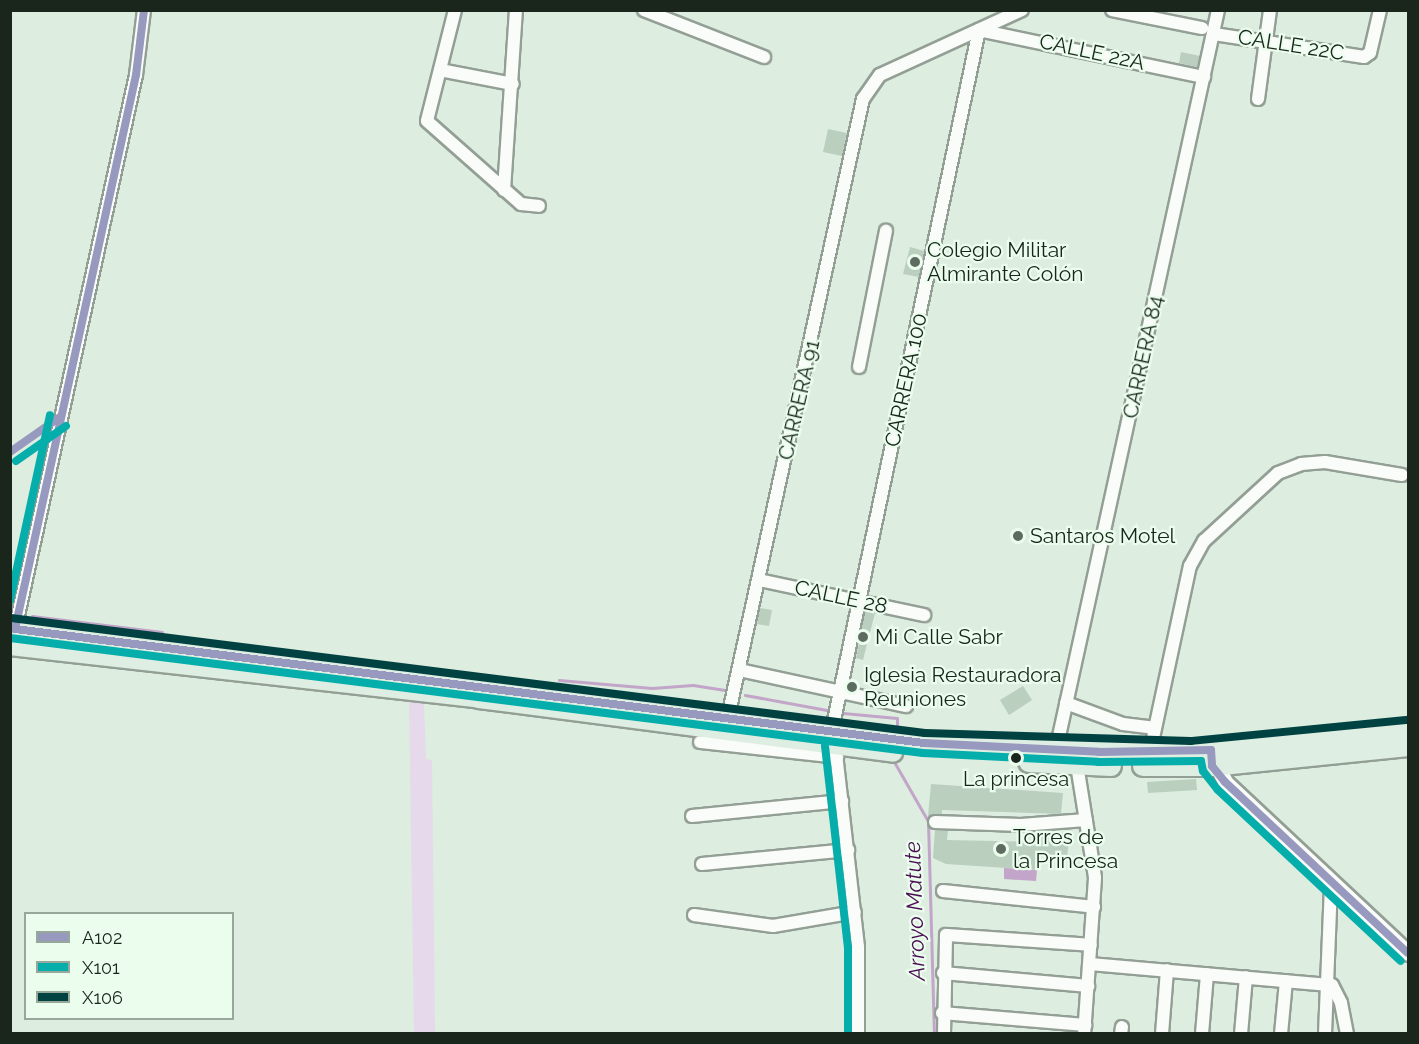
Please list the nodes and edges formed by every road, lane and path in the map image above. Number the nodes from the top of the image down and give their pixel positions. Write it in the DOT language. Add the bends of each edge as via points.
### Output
graph roads {
  1 [pos="144,10"];
  2 [pos="455,10"];
  3 [pos="516,10"];
  4 [pos="644,10"];
  5 [pos="1022,10"];
  6 [pos="1112,10"];
  7 [pos="1218,10"];
  8 [pos="1270,10"];
  9 [pos="1380,10"];
  10 [pos="1202,28"];
  11 [pos="979,30"];
  12 [pos="1214,34"];
  13 [pos="1266,40"];
  14 [pos="764,57"];
  15 [pos="440,70"];
  16 [pos="1204,77"];
  17 [pos="513,84"];
  18 [pos="1258,99"];
  19 [pos="504,190"];
  20 [pos="539,207"];
  21 [pos="886,231"];
  22 [pos="859,367"];
  23 [pos="1402,475"];
  24 [pos="759,580"];
  25 [pos="860,601"];
  26 [pos="924,615"];
  27 [pos="12,637"];
  28 [pos="739,670"];
  29 [pos="840,693"];
  30 [pos="1066,703"];
  31 [pos="906,706"];
  32 [pos="729,717"];
  33 [pos="1154,728"];
  34 [pos="1408,730"];
  35 [pos="700,742"];
  36 [pos="835,744"];
  37 [pos="1408,746"];
  38 [pos="1056,750"];
  39 [pos="1150,752"];
  40 [pos="1212,758"];
  41 [pos="1077,765"];
  42 [pos="842,801"];
  43 [pos="692,816"];
  44 [pos="1086,820"];
  45 [pos="935,822"];
  46 [pos="848,850"];
  47 [pos="702,864"];
  48 [pos="1331,882"];
  49 [pos="943,891"];
  50 [pos="1094,907"];
  51 [pos="855,912"];
  52 [pos="694,915"];
  53 [pos="1091,945"];
  54 [pos="1408,953"];
  55 [pos="1090,964"];
  56 [pos="1167,970"];
  57 [pos="943,973"];
  58 [pos="1207,974"];
  59 [pos="1246,977"];
  60 [pos="1286,981"];
  61 [pos="1329,985"];
  62 [pos="1088,986"];
  63 [pos="942,1013"];
  64 [pos="1084,1029"];
  65 [pos="858,1034"];
  66 [pos="944,1034"];
  67 [pos="1162,1034"];
  68 [pos="1202,1034"];
  69 [pos="1241,1034"];
  70 [pos="1281,1034"];
  71 [pos="1325,1034"];
  72 [pos="1347,1034"];
  1 -- 27 [label="street" via="136,75"];
  2 -- 15 [label="street"];
  3 -- 17 [label="street"];
  4 -- 14 [label="street"];
  5 -- 11 [label="street"];
  6 -- 10 [label="street"];
  7 -- 12 [label="street, CARRERA 84"];
  8 -- 13 [label="street"];
  9 -- 13 [label="street, CALLE 22C" via="1368,56"];
  11 -- 16 [label="street, CALLE 22A"];
  11 -- 24 [label="street, CARRERA 91" via="871,83 863,99"];
  11 -- 25 [label="street, CARRERA 100"];
  12 -- 13 [label="street, CALLE 22C"];
  12 -- 16 [label="street, CARRERA 84"];
  13 -- 18 [label="street"];
  15 -- 17 [label="street"];
  15 -- 19 [label="street" via="427,121"];
  16 -- 30 [label="street, CARRERA 84"];
  17 -- 19 [label="street"];
  19 -- 20 [label="street" via="521,204"];
  21 -- 22 [label="street"];
  23 -- 33 [label="street" via="1325,462 1301,464 1278,473 1210,535 1190,566"];
  24 -- 25 [label="street, CALLE 28"];
  24 -- 28 [label="street, CARRERA 91"];
  25 -- 26 [label="street, CALLE 28"];
  25 -- 29 [label="street, CARRERA 100"];
  27 -- 32 [label="highway"];
  27 -- 36 [label="highway"];
  28 -- 29 [label="street"];
  28 -- 32 [label="street, CARRERA 91"];
  29 -- 31 [label="street"];
  29 -- 36 [label="street, CARRERA 100"];
  30 -- 33 [label="street" via="1123,724"];
  30 -- 38 [label="street, CARRERA 84"];
  32 -- 36 [label="highway"];
  33 -- 39 [label="street"];
  34 -- 40 [label="highway"];
  35 -- 36 [label="street"];
  36 -- 38 [label="highway" via="924,743"];
  36 -- 41 [label="highway"];
  36 -- 42 [label="street, CARRERA 100"];
  37 -- 40 [label="highway"];
  38 -- 39 [label="highway"];
  39 -- 40 [label="highway"];
  40 -- 41 [label="highway"];
  40 -- 48 [label="street"];
  41 -- 44 [label="street"];
  42 -- 43 [label="street"];
  42 -- 46 [label="street, CARRERA 100"];
  44 -- 45 [label="street" via="1021,825"];
  44 -- 50 [label="street" via="1094,859"];
  46 -- 47 [label="street"];
  46 -- 51 [label="street, CARRERA 100"];
  48 -- 54 [label="street"];
  48 -- 61 [label="street"];
  49 -- 50 [label="street"];
  50 -- 53 [label="street"];
  51 -- 52 [label="street" via="773,926"];
  51 -- 65 [label="street, CARRERA 100"];
  53 -- 55 [label="street"];
  53 -- 57 [label="street" via="953,933 942,941"];
  55 -- 56 [label="street"];
  55 -- 62 [label="street"];
  56 -- 58 [label="street"];
  56 -- 67 [label="street"];
  57 -- 62 [label="street"];
  57 -- 63 [label="street"];
  58 -- 59 [label="street"];
  58 -- 68 [label="street"];
  59 -- 60 [label="street"];
  59 -- 69 [label="street"];
  60 -- 61 [label="street"];
  60 -- 70 [label="street"];
  61 -- 71 [label="street"];
  61 -- 72 [label="street" via="1339,997"];
  62 -- 64 [label="street"];
  63 -- 64 [label="street"];
  63 -- 66 [label="street"];
}
